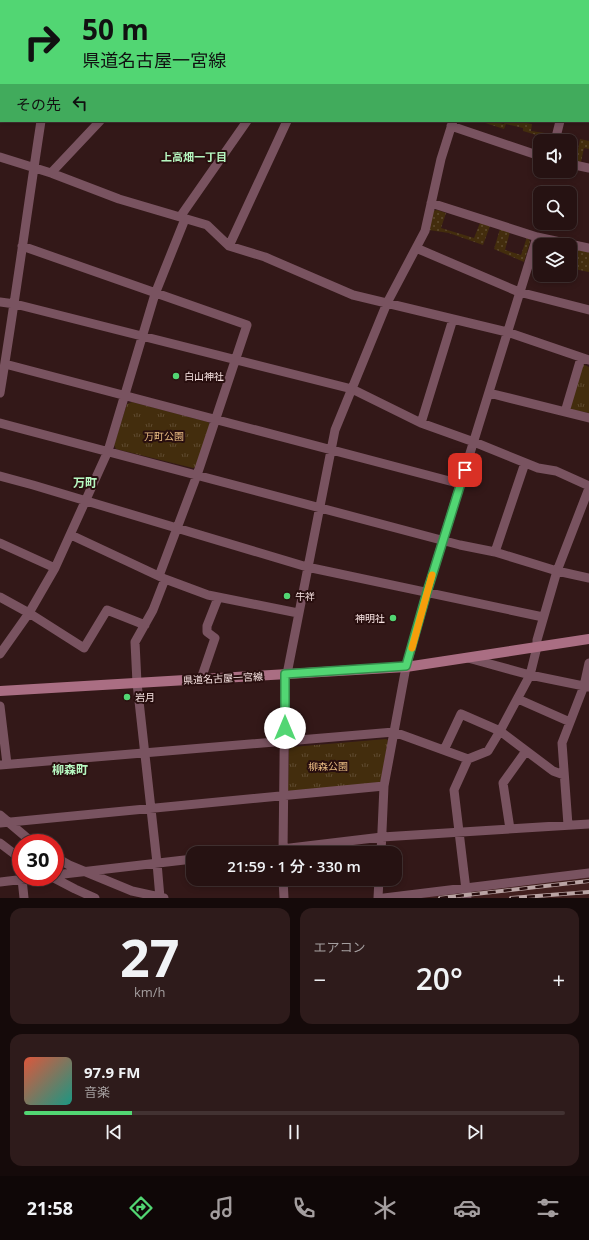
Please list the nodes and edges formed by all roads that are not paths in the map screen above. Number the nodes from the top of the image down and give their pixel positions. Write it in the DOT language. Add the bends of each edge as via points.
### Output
graph roads {
  1 [pos="41,122"];
  2 [pos="99,122"];
  3 [pos="246,122"];
  4 [pos="287,122"];
  5 [pos="560,122"];
  6 [pos="452,124"];
  7 [pos="557,134"];
  8 [pos="533,153"];
  9 [pos="0,157"];
  10 [pos="577,165"];
  11 [pos="34,167"];
  12 [pos="589,168"];
  13 [pos="52,173"];
  14 [pos="431,203"];
  15 [pos="183,218"];
  16 [pos="537,237"];
  17 [pos="22,246"];
  18 [pos="229,246"];
  19 [pos="416,248"];
  20 [pos="589,248"];
  21 [pos="519,292"];
  22 [pos="155,294"];
  23 [pos="0,302"];
  24 [pos="387,303"];
  25 [pos="14,304"];
  26 [pos="589,310"];
  27 [pos="454,319"];
  28 [pos="507,332"];
  29 [pos="142,337"];
  30 [pos="585,359"];
  31 [pos="235,360"];
  32 [pos="5,364"];
  33 [pos="352,389"];
  34 [pos="489,392"];
  35 [pos="0,393"];
  36 [pos="124,396"];
  37 [pos="565,412"];
  38 [pos="589,418"];
  39 [pos="216,420"];
  40 [pos="0,423"];
  41 [pos="421,423"];
  42 [pos="474,442"];
  43 [pos="330,450"];
  44 [pos="108,451"];
  45 [pos="525,463"];
  46 [pos="197,475"];
  47 [pos="0,476"];
  48 [pos="461,484"];
  49 [pos="589,487"];
  50 [pos="86,501"];
  51 [pos="320,508"];
  52 [pos="177,528"];
  53 [pos="71,535"];
  54 [pos="443,540"];
  55 [pos="0,543"];
  56 [pos="495,552"];
  57 [pos="307,567"];
  58 [pos="55,568"];
  59 [pos="557,571"];
  60 [pos="162,578"];
  61 [pos="589,578"];
  62 [pos="427,592"];
  63 [pos="0,597"];
  64 [pos="218,598"];
  65 [pos="29,613"];
  66 [pos="298,613"];
  67 [pos="543,617"];
  68 [pos="145,625"];
  69 [pos="589,640"];
  70 [pos="537,647"];
  71 [pos="0,654"];
  72 [pos="468,658"];
  73 [pos="589,663"];
  74 [pos="406,666"];
  75 [pos="286,674"];
  76 [pos="530,675"];
  77 [pos="201,679"];
  78 [pos="137,683"];
  79 [pos="586,686"];
  80 [pos="0,691"];
  81 [pos="518,699"];
  82 [pos="0,706"];
  83 [pos="570,722"];
  84 [pos="394,732"];
  85 [pos="500,732"];
  86 [pos="285,741"];
  87 [pos="444,750"];
  88 [pos="526,751"];
  89 [pos="145,752"];
  90 [pos="468,759"];
  91 [pos="4,765"];
  92 [pos="564,775"];
  93 [pos="384,786"];
  94 [pos="284,796"];
  95 [pos="151,808"];
  96 [pos="0,815"];
  97 [pos="4,822"];
  98 [pos="589,824"];
  99 [pos="568,825"];
  100 [pos="510,829"];
  101 [pos="458,833"];
  102 [pos="21,834"];
  103 [pos="382,837"];
  104 [pos="0,843"];
  105 [pos="283,846"];
  106 [pos="318,846"];
  107 [pos="381,846"];
  108 [pos="12,852"];
  109 [pos="186,860"];
  110 [pos="64,862"];
  111 [pos="157,864"];
  112 [pos="85,872"];
  113 [pos="589,873"];
  114 [pos="64,874"];
  115 [pos="12,880"];
  116 [pos="0,882"];
  117 [pos="64,883"];
  118 [pos="23,886"];
  119 [pos="283,886"];
  120 [pos="379,886"];
  121 [pos="466,888"];
  122 [pos="24,898"];
  123 [pos="95,898"];
  124 [pos="161,898"];
  125 [pos="284,898"];
  126 [pos="378,898"];
  127 [pos="384,898"];
  128 [pos="467,898"];
  1 -- 11 [label="street"];
  2 -- 13 [label="street"];
  3 -- 15 [label="street"];
  4 -- 18 [label="street"];
  5 -- 7 [label="street"];
  6 -- 8 [label="street"];
  6 -- 14 [label="street"];
  9 -- 11 [label="street"];
  10 -- 12 [label="street"];
  11 -- 13 [label="street"];
  11 -- 17 [label="street"];
  13 -- 15 [label="street" via="119,199"];
  14 -- 16 [label="street"];
  14 -- 19 [label="street" via="425,231"];
  15 -- 18 [label="street" via="207,225"];
  15 -- 22 [label="street"];
  16 -- 20 [label="street"];
  16 -- 21 [label="street"];
  17 -- 22 [label="street"];
  17 -- 25 [label="street"];
  18 -- 24 [label="street" via="265,257 353,295"];
  19 -- 21 [label="street"];
  19 -- 24 [label="street"];
  21 -- 26 [label="street"];
  21 -- 28 [label="street"];
  22 -- 29 [label="street"];
  22 -- 31 [label="street" via="247,325"];
  23 -- 25 [label="street"];
  24 -- 27 [label="street"];
  24 -- 33 [label="street"];
  25 -- 29 [label="street"];
  25 -- 32 [label="street"];
  27 -- 28 [label="street"];
  27 -- 41 [label="street"];
  28 -- 30 [label="street"];
  28 -- 34 [label="street"];
  29 -- 31 [label="street"];
  29 -- 36 [label="street"];
  30 -- 37 [label="street"];
  31 -- 33 [label="street"];
  31 -- 39 [label="street"];
  32 -- 35 [label="street"];
  32 -- 36 [label="street"];
  33 -- 41 [label="street"];
  33 -- 43 [label="street" via="335,430"];
  34 -- 37 [label="street"];
  34 -- 42 [label="street"];
  36 -- 39 [label="street"];
  36 -- 44 [label="street"];
  37 -- 38 [label="street"];
  39 -- 43 [label="street"];
  39 -- 46 [label="street"];
  40 -- 44 [label="street"];
  41 -- 42 [label="street"];
  42 -- 45 [label="street"];
  42 -- 48 [label="street"];
  43 -- 48 [label="street"];
  43 -- 51 [label="street"];
  44 -- 46 [label="street"];
  44 -- 50 [label="street"];
  45 -- 49 [label="street" via="556,471"];
  45 -- 56 [label="street"];
  46 -- 51 [label="street"];
  46 -- 52 [label="street"];
  47 -- 50 [label="street"];
  48 -- 54 [label="street"];
  49 -- 59 [label="street"];
  50 -- 52 [label="street"];
  50 -- 53 [label="street"];
  51 -- 54 [label="street"];
  51 -- 57 [label="street"];
  52 -- 57 [label="street"];
  52 -- 60 [label="street"];
  53 -- 58 [label="street"];
  53 -- 60 [label="street"];
  54 -- 56 [label="street"];
  54 -- 62 [label="street"];
  55 -- 58 [label="street"];
  56 -- 59 [label="street"];
  57 -- 62 [label="street"];
  57 -- 66 [label="street"];
  58 -- 65 [label="street"];
  59 -- 61 [label="street"];
  59 -- 67 [label="street"];
  60 -- 64 [label="street"];
  60 -- 68 [label="street" via="153,610"];
  62 -- 67 [label="street"];
  62 -- 74 [label="street"];
  63 -- 65 [label="street"];
  64 -- 66 [label="street"];
  64 -- 77 [label="street" via="207,626 207,632 215,638"];
  65 -- 68 [label="street" via="84,648 107,610"];
  65 -- 71 [label="street"];
  66 -- 75 [label="street"];
  67 -- 70 [label="street" via="536,640"];
  68 -- 78 [label="street" via="135,642"];
  69 -- 70 [label="main road, 県道名古屋一宮線"];
  70 -- 72 [label="main road, 県道名古屋一宮線"];
  70 -- 76 [label="street"];
  72 -- 74 [label="main road, 県道名古屋一宮線"];
  72 -- 76 [label="street"];
  73 -- 79 [label="street"];
  74 -- 75 [label="main road, 県道名古屋一宮線"];
  74 -- 84 [label="street"];
  75 -- 77 [label="main road, 県道名古屋一宮線"];
  75 -- 86 [label="street"];
  76 -- 79 [label="street"];
  76 -- 81 [label="street"];
  77 -- 78 [label="main road, 県道名古屋一宮線"];
  78 -- 80 [label="main road, 県道名古屋一宮線"];
  78 -- 89 [label="street"];
  79 -- 83 [label="street"];
  81 -- 83 [label="street"];
  81 -- 85 [label="street"];
  82 -- 91 [label="street"];
  83 -- 92 [label="street" via="562,743"];
  84 -- 86 [label="street"];
  84 -- 87 [label="street"];
  84 -- 93 [label="street"];
  85 -- 87 [label="street" via="461,714"];
  85 -- 88 [label="street"];
  85 -- 90 [label="street" via="488,751"];
  86 -- 89 [label="street"];
  86 -- 94 [label="street"];
  87 -- 90 [label="street"];
  88 -- 92 [label="street" via="553,771"];
  88 -- 100 [label="street" via="503,783"];
  89 -- 91 [label="street"];
  89 -- 95 [label="street"];
  90 -- 101 [label="street" via="454,790"];
  92 -- 99 [label="street"];
  93 -- 94 [label="street"];
  93 -- 103 [label="street"];
  94 -- 95 [label="street"];
  94 -- 105 [label="street"];
  95 -- 97 [label="street"];
  95 -- 111 [label="street"];
  96 -- 97 [label="street"];
  97 -- 102 [label="street"];
  98 -- 99 [label="street"];
  99 -- 100 [label="street"];
  100 -- 101 [label="street"];
  101 -- 103 [label="street"];
  101 -- 121 [label="street"];
  103 -- 106 [label="street"];
  103 -- 107 [label="street"];
  104 -- 108 [label="street"];
  109 -- 111 [label="street"];
  110 -- 112 [label="street"];
  111 -- 112 [label="street"];
  111 -- 124 [label="street"];
  112 -- 114 [label="street"];
  112 -- 124 [label="street" via="132,891"];
  113 -- 121 [label="street"];
  115 -- 116 [label="street"];
  117 -- 123 [label="street"];
  118 -- 122 [label="street"];
  119 -- 125 [label="street"];
  120 -- 126 [label="street"];
  121 -- 127 [label="street"];
  121 -- 128 [label="street"];
}
